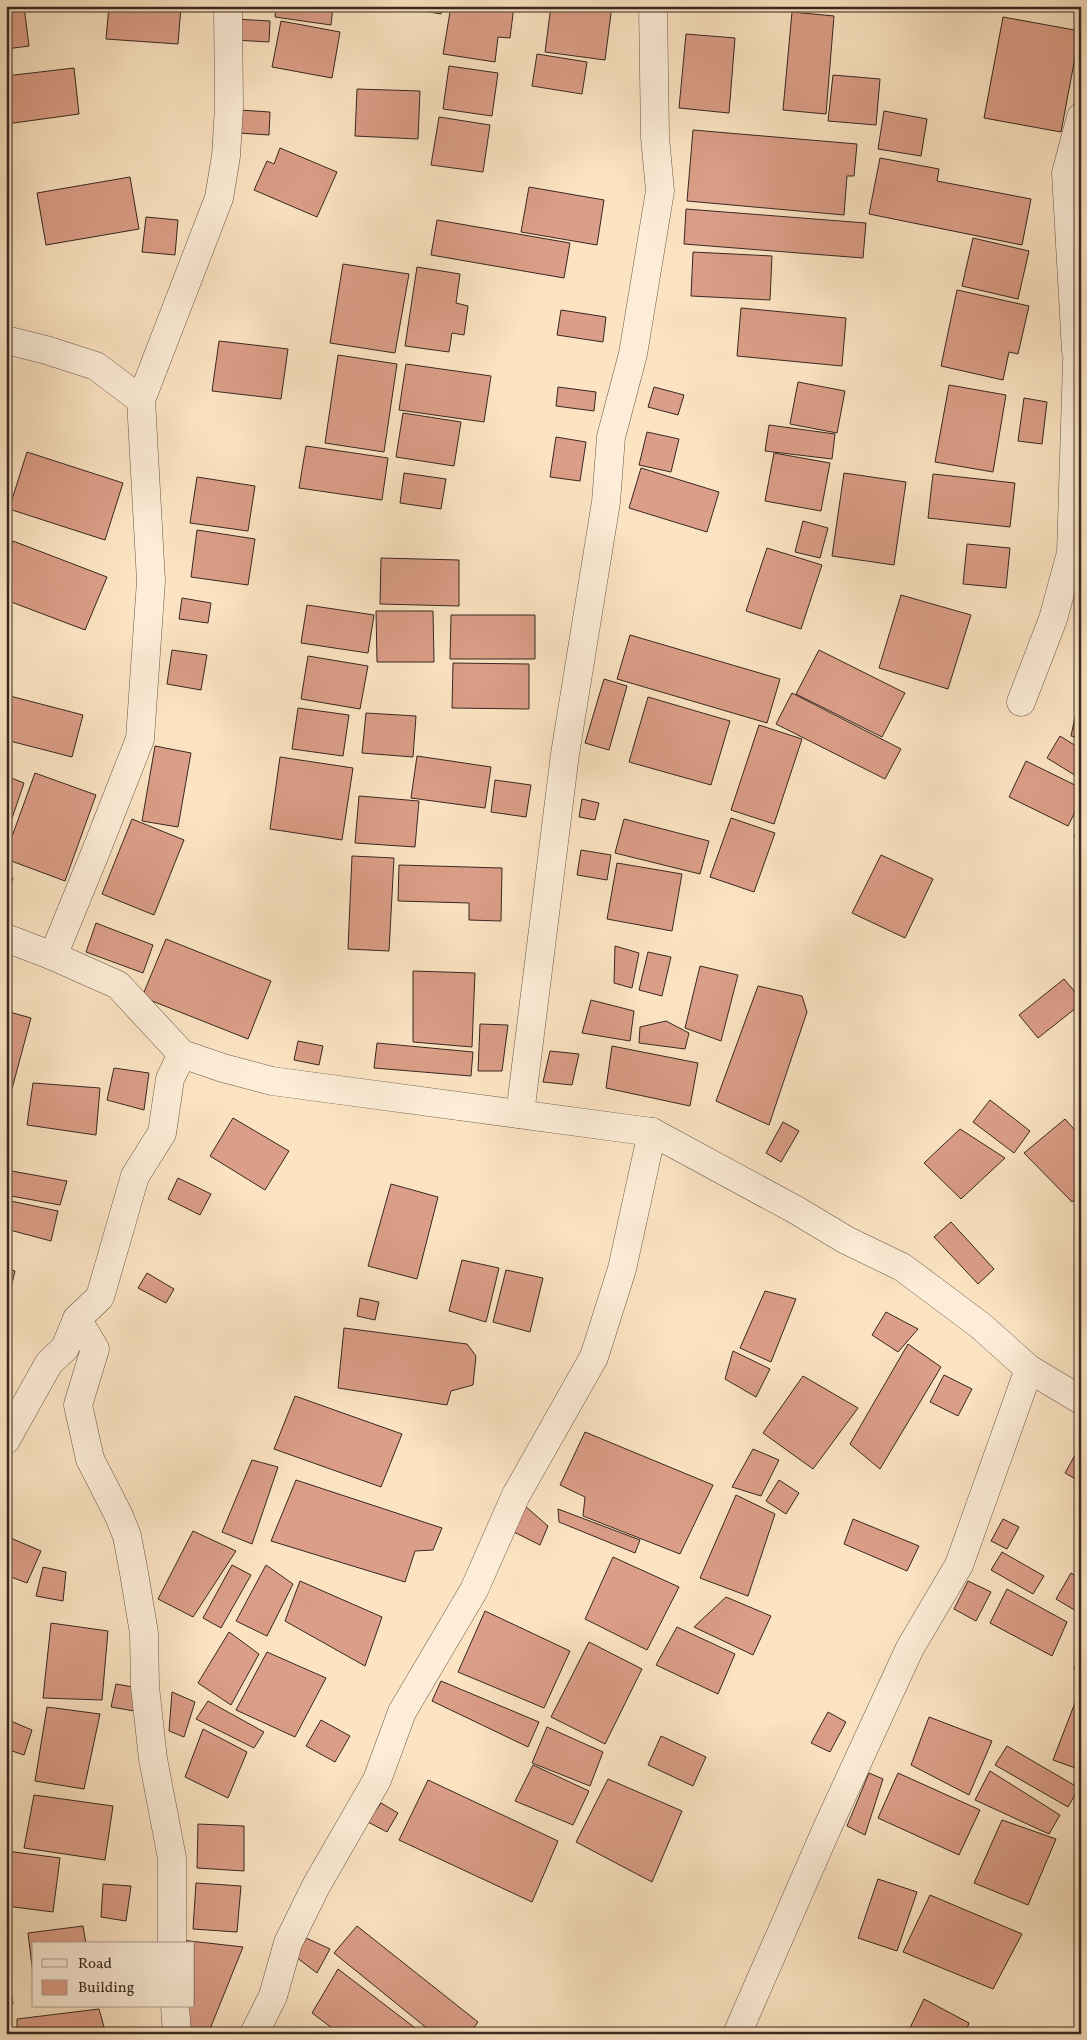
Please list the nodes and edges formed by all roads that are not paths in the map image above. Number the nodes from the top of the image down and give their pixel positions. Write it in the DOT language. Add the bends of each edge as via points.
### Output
graph roads {
  1 [pos="228,6"];
  2 [pos="653,6"];
  3 [pos="1081,117"];
  4 [pos="1081,331"];
  5 [pos="6,340"];
  6 [pos="1079,362"];
  7 [pos="141,400"];
  8 [pos="1021,702"];
  9 [pos="6,938"];
  10 [pos="53,956"];
  11 [pos="182,1054"];
  12 [pos="520,1114"];
  13 [pos="652,1132"];
  14 [pos="78,1320"];
  15 [pos="1029,1369"];
  16 [pos="1081,1400"];
  17 [pos="6,1440"];
  18 [pos="172,1942"];
  19 [pos="176,2008"];
  20 [pos="177,2034"];
  21 [pos="254,2034"];
  22 [pos="737,2034"];
  1 -- 7 [label="street" via="226,156 219,198"];
  2 -- 12 [label="street" via="655,128 660,191 633,354 611,437 606,502 565,754"];
  3 -- 6 [label="street" via="1066,173"];
  4 -- 6 [label="street"];
  5 -- 7 [label="street" via="96,366"];
  6 -- 8 [label="street" via="1072,553 1053,619"];
  7 -- 10 [label="street" via="151,581 140,739"];
  9 -- 10 [label="street"];
  10 -- 11 [label="street" via="118,985"];
  11 -- 12 [label="street" via="272,1082"];
  11 -- 14 [label="street" via="170,1079 162,1133 135,1176 100,1297"];
  12 -- 13 [label="street"];
  13 -- 15 [label="street" via="846,1240 902,1266 981,1326"];
  13 -- 21 [label="street" via="622,1269 594,1357 516,1495 474,1590 402,1712 377,1780 316,1886 288,1943 273,1996"];
  14 -- 17 [label="street" via="65,1348 50,1363"];
  14 -- 18 [label="street" via="95,1349 78,1404 90,1458 126,1536 144,1633 152,1759 172,1858"];
  15 -- 16 [label="street"];
  15 -- 22 [label="street" via="959,1565 910,1648"];
  19 -- 20 [label="street"];
}
